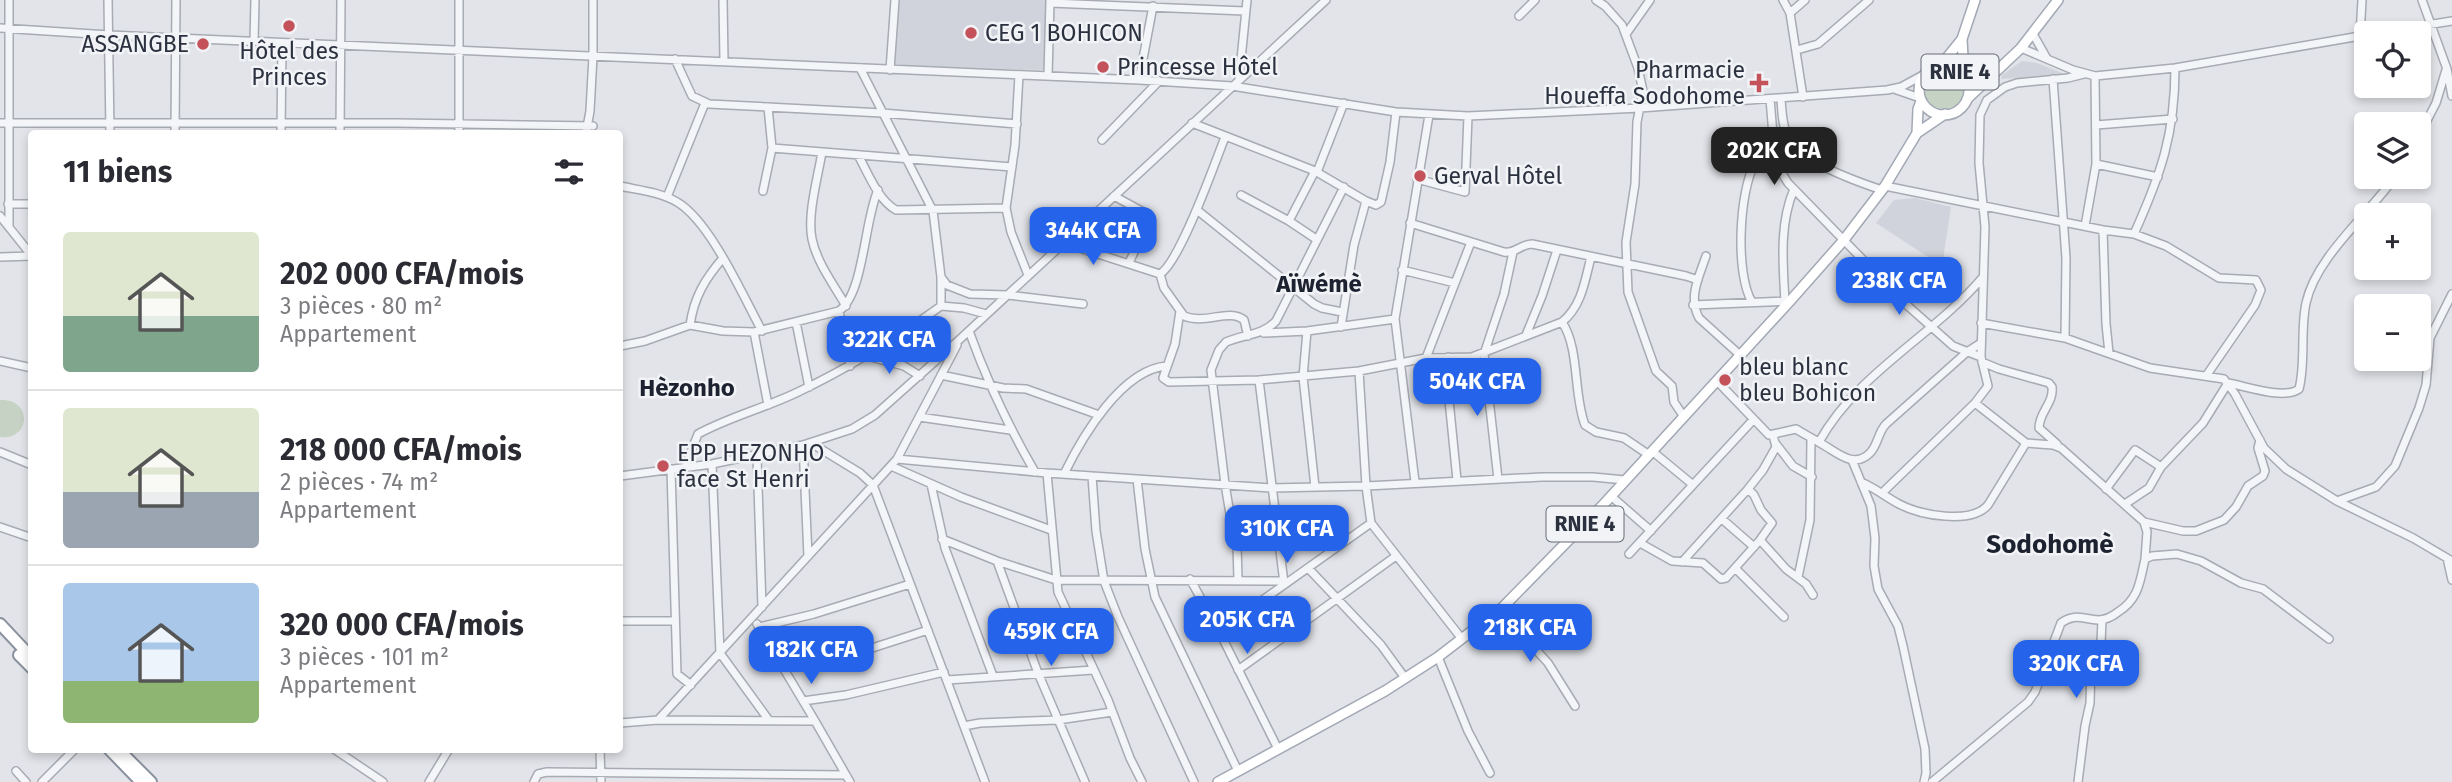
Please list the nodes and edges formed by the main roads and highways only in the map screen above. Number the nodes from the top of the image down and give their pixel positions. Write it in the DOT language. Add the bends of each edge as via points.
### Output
graph roads {
  1 [pos="1975,0"];
  2 [pos="2057,0"];
  3 [pos="1962,39"];
  4 [pos="1941,65"];
  5 [pos="1964,76"];
  6 [pos="1987,80"];
  7 [pos="1921,99"];
  8 [pos="1966,100"];
  9 [pos="1945,114"];
  10 [pos="1917,133"];
  11 [pos="0,624"];
  12 [pos="0,635"];
  13 [pos="16,647"];
  14 [pos="28,655"];
  15 [pos="28,663"];
  16 [pos="113,753"];
  17 [pos="122,753"];
  18 [pos="141,782"];
  19 [pos="151,782"];
  20 [pos="1218,782"];
  1 -- 3 [label="main road"];
  2 -- 6 [label="main road, RNIE 4" via="2021,48"];
  3 -- 4 [label="main road"];
  3 -- 5 [label="main road"];
  4 -- 5 [label="main road, RNIE 4" via="1958,69"];
  4 -- 7 [label="main road, RNIE 4" via="1925,74 1920,83"];
  5 -- 6 [label="main road, RNIE 4"];
  5 -- 8 [label="main road, RNIE 4" via="1969,88"];
  6 -- 8 [label="main road, RNIE 4"];
  7 -- 9 [label="main road, RNIE 4" via="1927,108"];
  7 -- 10 [label="main road, RNIE 4"];
  8 -- 9 [label="main road, RNIE 4"];
  9 -- 10 [label="main road, RNIE 4"];
  10 -- 20 [label="main road, RNIE 4" via="1884,188 1843,241 1717,382 1500,610 1405,678"];
  11 -- 13 [label="highway"];
  12 -- 13 [label="highway"];
  13 -- 14 [label="highway"];
  13 -- 15 [label="highway"];
  16 -- 18 [label="highway"];
  17 -- 19 [label="highway"];
}
